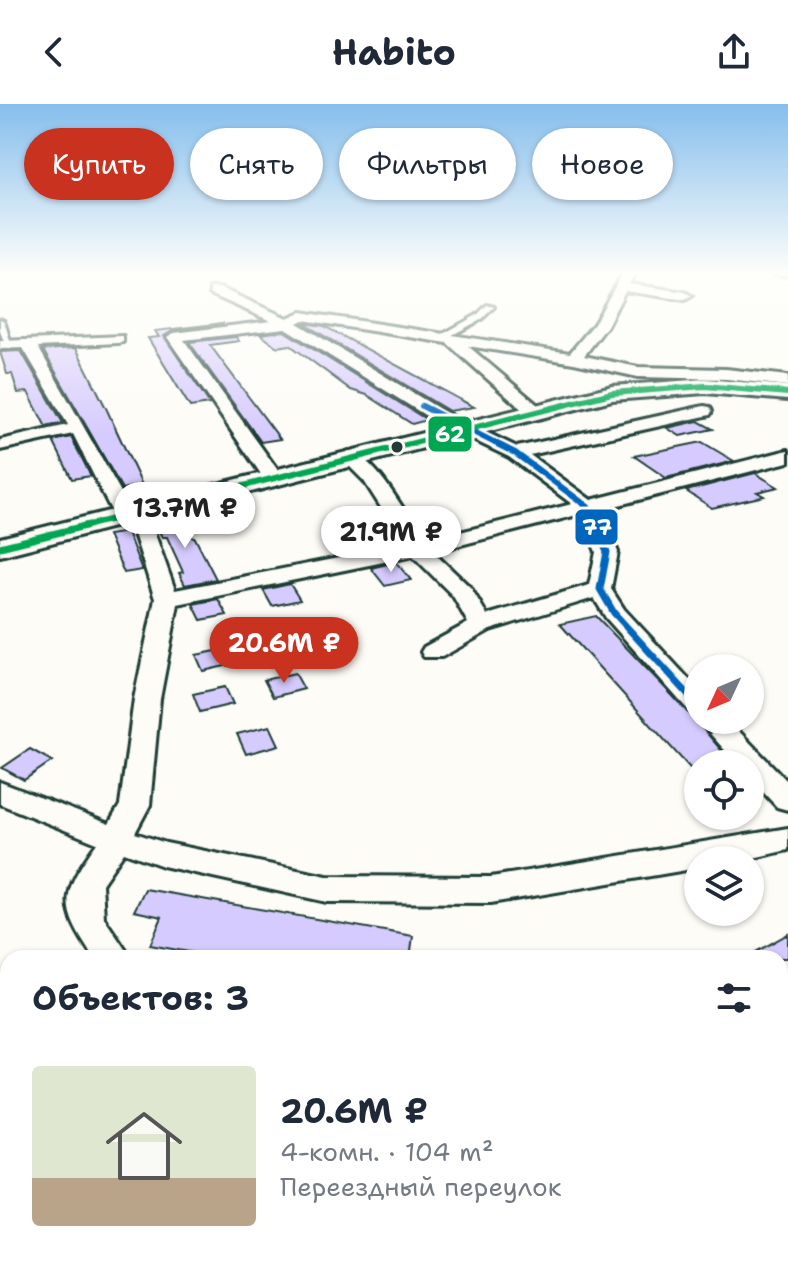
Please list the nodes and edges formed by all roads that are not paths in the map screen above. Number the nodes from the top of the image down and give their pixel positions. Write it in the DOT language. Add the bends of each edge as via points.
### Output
graph roads {
  1 [pos="254,327"];
  2 [pos="294,327"];
  3 [pos="367,327"];
  4 [pos="455,327"];
  5 [pos="599,327"];
  6 [pos="118,339"];
  7 [pos="445,340"];
  8 [pos="4,345"];
  9 [pos="29,345"];
  10 [pos="574,358"];
  11 [pos="638,372"];
  12 [pos="788,381"];
  13 [pos="612,393"];
  14 [pos="788,393"];
  15 [pos="533,410"];
  16 [pos="704,411"];
  17 [pos="78,428"];
  18 [pos="464,428"];
  19 [pos="0,445"];
  20 [pos="515,453"];
  21 [pos="788,456"];
  22 [pos="349,457"];
  23 [pos="272,476"];
  24 [pos="588,507"];
  25 [pos="130,514"];
  26 [pos="0,547"];
  27 [pos="418,549"];
  28 [pos="600,589"];
  29 [pos="167,599"];
  30 [pos="481,625"];
  31 [pos="433,652"];
  32 [pos="684,690"];
  33 [pos="725,734"];
  34 [pos="778,791"];
  35 [pos="0,792"];
  36 [pos="117,838"];
  37 [pos="788,839"];
  38 [pos="107,950"];
  1 -- 23 [label="street" via="174,337"];
  2 -- 18 [label="street"];
  3 -- 7 [label="street"];
  4 -- 7 [label="lane"];
  5 -- 10 [label="street"];
  6 -- 9 [label="street"];
  7 -- 10 [label="street"];
  7 -- 15 [label="street"];
  8 -- 9 [label="street"];
  9 -- 17 [label="street"];
  10 -- 11 [label="street"];
  11 -- 12 [label="street"];
  11 -- 13 [label="street" via="597,375"];
  13 -- 14 [label="main road" via="705,386"];
  13 -- 15 [label="main road"];
  15 -- 18 [label="main road"];
  16 -- 20 [label="street"];
  17 -- 19 [label="street"];
  17 -- 25 [label="street"];
  18 -- 20 [label="street"];
  18 -- 22 [label="main road"];
  20 -- 24 [label="street"];
  21 -- 24 [label="street"];
  22 -- 23 [label="main road"];
  22 -- 27 [label="street" via="371,477"];
  23 -- 25 [label="main road"];
  24 -- 27 [label="street"];
  24 -- 28 [label="street" via="607,552"];
  25 -- 26 [label="main road"];
  25 -- 29 [label="street"];
  27 -- 29 [label="street"];
  27 -- 30 [label="street" via="463,593"];
  28 -- 30 [label="street"];
  28 -- 32 [label="street" via="614,613"];
  29 -- 36 [label="street" via="147,699 135,805"];
  30 -- 31 [label="street"];
  33 -- 34 [label="street"];
  35 -- 36 [label="street"];
  36 -- 37 [label="street" via="163,854 327,889 476,890"];
  36 -- 38 [label="street" via="86,883 87,921"];
}
